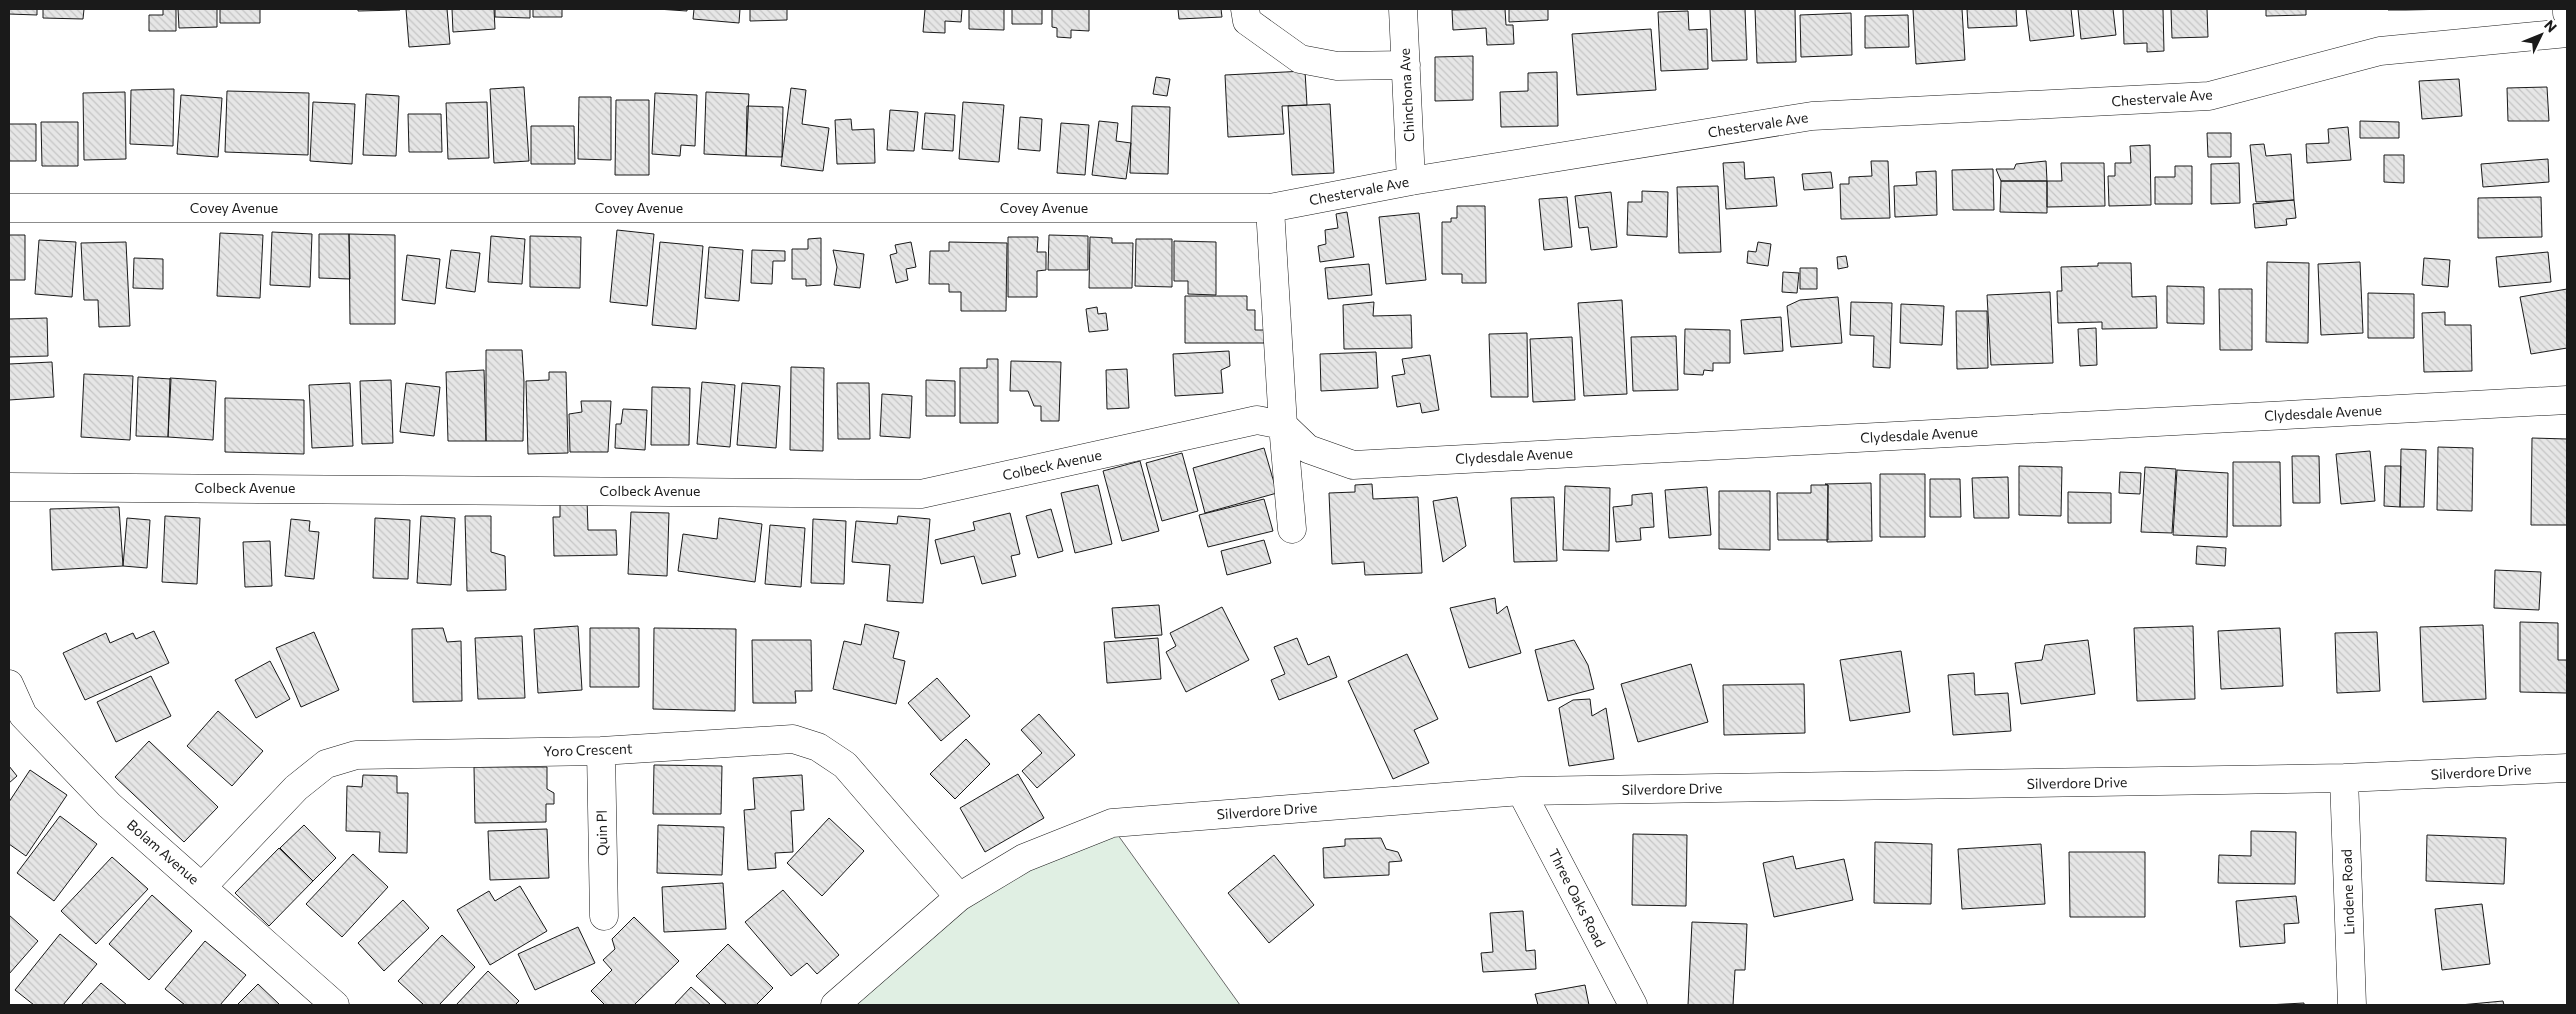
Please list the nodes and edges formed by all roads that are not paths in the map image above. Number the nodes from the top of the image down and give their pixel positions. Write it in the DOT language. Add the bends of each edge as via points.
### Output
graph roads {
  1 [pos="1244,9"];
  2 [pos="1403,9"];
  3 [pos="2567,9"];
  4 [pos="2567,14"];
  5 [pos="2567,33"];
  6 [pos="1406,65"];
  7 [pos="1411,181"];
  8 [pos="9,208"];
  9 [pos="1270,208"];
  10 [pos="2567,400"];
  11 [pos="1283,424"];
  12 [pos="9,487"];
  13 [pos="1292,529"];
  14 [pos="9,684"];
  15 [pos="601,751"];
  16 [pos="2567,768"];
  17 [pos="2344,778"];
  18 [pos="1522,791"];
  19 [pos="202,886"];
  20 [pos="959,896"];
  21 [pos="604,916"];
  22 [pos="335,1005"];
  23 [pos="835,1005"];
  24 [pos="1633,1005"];
  25 [pos="2352,1005"];
  1 -- 6 [label="street" via="1247,21 1300,59 1337,66"];
  2 -- 6 [label="street, Chinchona Ave"];
  3 -- 4 [label="street"];
  5 -- 7 [label="street, Chestervale Ave" via="2380,51 2209,96 1812,116"];
  6 -- 7 [label="street, Chinchona Ave"];
  7 -- 9 [label="street, Chestervale Ave"];
  8 -- 9 [label="street, Covey Avenue"];
  9 -- 11 [label="street"];
  10 -- 11 [label="street, Clydesdale Avenue" via="1353,465 1308,448"];
  11 -- 12 [label="street, Colbeck Avenue" via="1257,420 921,494"];
  11 -- 13 [label="street"];
  14 -- 19 [label="street, Bolam Avenue" via="23,716 109,804"];
  15 -- 19 [label="street, Yoro Crescent" via="356,755 326,764 296,788"];
  15 -- 20 [label="street, Yoro Crescent" via="793,739 818,748 845,765"];
  15 -- 21 [label="street, Quin Pl"];
  16 -- 17 [label="street, Silverdore Drive"];
  17 -- 18 [label="street, Silverdore Drive"];
  17 -- 25 [label="street, Lindene Road"];
  18 -- 20 [label="street, Silverdore Drive" via="1112,823 1024,858"];
  18 -- 24 [label="street, Three Oaks Road"];
  19 -- 22 [label="street, Bolam Avenue"];
  20 -- 23 [label="street, Silverdore Drive"];
}
